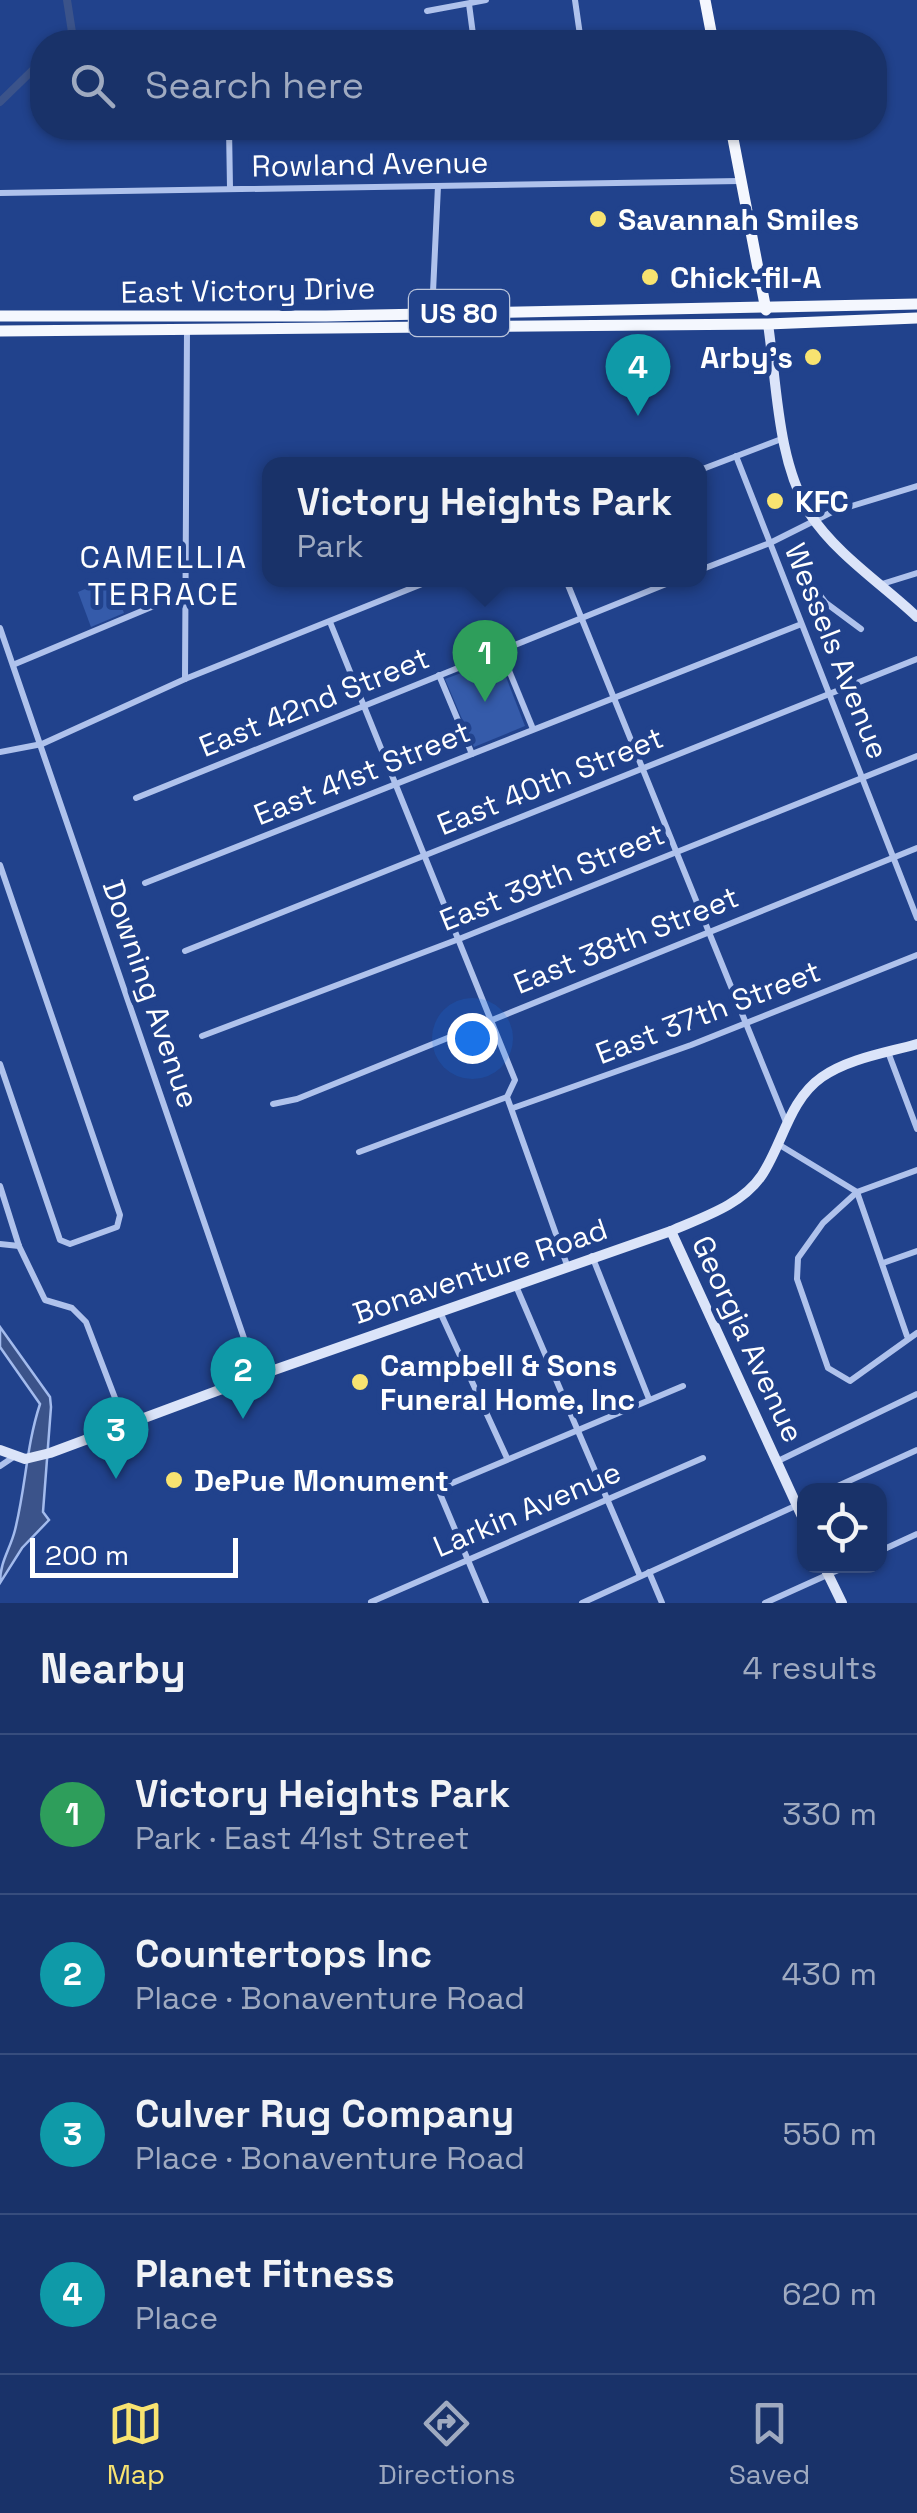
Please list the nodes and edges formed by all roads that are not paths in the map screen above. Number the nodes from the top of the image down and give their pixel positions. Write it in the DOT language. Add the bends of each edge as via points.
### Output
graph roads {
  1 [pos="486,0"];
  2 [pos="574,0"];
  3 [pos="705,0"];
  4 [pos="468,4"];
  5 [pos="428,11"];
  6 [pos="472,30"];
  7 [pos="579,30"];
  8 [pos="707,30"];
  9 [pos="229,140"];
  10 [pos="733,140"];
  11 [pos="740,181"];
  12 [pos="438,186"];
  13 [pos="230,188"];
  14 [pos="0,194"];
  15 [pos="917,304"];
  16 [pos="766,307"];
  17 [pos="432,313"];
  18 [pos="0,316"];
  19 [pos="116,316"];
  20 [pos="917,318"];
  21 [pos="326,322"];
  22 [pos="768,324"];
  23 [pos="115,330"];
  24 [pos="186,330"];
  25 [pos="0,331"];
  26 [pos="785,438"];
  27 [pos="736,456"];
  28 [pos="707,467"];
  29 [pos="917,486"];
  30 [pos="816,522"];
  31 [pos="770,544"];
  32 [pos="707,567"];
  33 [pos="917,573"];
  34 [pos="882,584"];
  35 [pos="812,585"];
  36 [pos="415,587"];
  37 [pos="569,587"];
  38 [pos="658,587"];
  39 [pos="185,593"];
  40 [pos="581,616"];
  41 [pos="917,617"];
  42 [pos="330,622"];
  43 [pos="799,624"];
  44 [pos="0,629"];
  45 [pos="861,629"];
  46 [pos="501,650"];
  47 [pos="917,660"];
  48 [pos="15,664"];
  49 [pos="439,675"];
  50 [pos="185,679"];
  51 [pos="829,694"];
  52 [pos="614,698"];
  53 [pos="366,705"];
  54 [pos="533,729"];
  55 [pos="42,744"];
  56 [pos="0,752"];
  57 [pos="472,754"];
  58 [pos="917,756"];
  59 [pos="644,768"];
  60 [pos="863,779"];
  61 [pos="398,784"];
  62 [pos="136,798"];
  63 [pos="917,848"];
  64 [pos="674,853"];
  65 [pos="425,854"];
  66 [pos="893,858"];
  67 [pos="0,865"];
  68 [pos="145,883"];
  69 [pos="917,918"];
  70 [pos="708,931"];
  71 [pos="459,939"];
  72 [pos="185,951"];
  73 [pos="917,955"];
  74 [pos="492,1018"];
  75 [pos="746,1023"];
  76 [pos="202,1036"];
  77 [pos="917,1044"];
  78 [pos="888,1052"];
  79 [pos="0,1064"];
  80 [pos="507,1097"];
  81 [pos="273,1104"];
  82 [pos="514,1108"];
  83 [pos="786,1123"];
  84 [pos="917,1129"];
  85 [pos="778,1144"];
  86 [pos="359,1152"];
  87 [pos="917,1170"];
  88 [pos="0,1186"];
  89 [pos="857,1192"];
  90 [pos="671,1231"];
  91 [pos="0,1244"];
  92 [pos="19,1246"];
  93 [pos="917,1251"];
  94 [pos="592,1256"];
  95 [pos="882,1263"];
  96 [pos="567,1266"];
  97 [pos="516,1286"];
  98 [pos="440,1312"];
  99 [pos="917,1333"];
  100 [pos="907,1336"];
  101 [pos="257,1376"];
  102 [pos="682,1386"];
  103 [pos="917,1394"];
  104 [pos="648,1399"];
  105 [pos="125,1425"];
  106 [pos="578,1429"];
  107 [pos="0,1450"];
  108 [pos="917,1450"];
  109 [pos="12,1458"];
  110 [pos="508,1458"];
  111 [pos="703,1458"];
  112 [pos="776,1461"];
  113 [pos="0,1466"];
  114 [pos="844,1483"];
  115 [pos="797,1497"];
  116 [pos="606,1499"];
  117 [pos="797,1506"];
  118 [pos="917,1534"];
  119 [pos="887,1548"];
  120 [pos="469,1560"];
  121 [pos="648,1572"];
  122 [pos="820,1573"];
  123 [pos="827,1573"];
  124 [pos="640,1576"];
  125 [pos="371,1602"];
  126 [pos="486,1603"];
  127 [pos="582,1603"];
  128 [pos="662,1603"];
  129 [pos="765,1603"];
  130 [pos="842,1603"];
  1 -- 4 [label="street"];
  2 -- 7 [label="street"];
  3 -- 8 [label="main road"];
  4 -- 5 [label="street"];
  4 -- 6 [label="street"];
  9 -- 13 [label="street"];
  10 -- 11 [label="main road"];
  11 -- 12 [label="street, Rowland Avenue"];
  11 -- 16 [label="main road"];
  12 -- 13 [label="street, Rowland Avenue"];
  12 -- 17 [label="street"];
  13 -- 14 [label="street, Rowland Avenue"];
  15 -- 16 [label="main road, East Victory Drive / US 80"];
  16 -- 17 [label="main road, East Victory Drive / US 80"];
  16 -- 22 [label="main road"];
  17 -- 21 [label="main road, East Victory Drive / US 80"];
  18 -- 19 [label="main road, East Victory Drive / US 80"];
  19 -- 21 [label="main road, East Victory Drive / US 80"];
  19 -- 23 [label="main road"];
  20 -- 22 [label="main road, East Victory Drive / US 80"];
  21 -- 22 [label="main road, East Victory Drive / US 80"];
  21 -- 24 [label="main road, East Victory Drive / US 80"];
  22 -- 26 [label="street"];
  23 -- 24 [label="main road, East Victory Drive / US 80"];
  23 -- 25 [label="main road, East Victory Drive / US 80"];
  24 -- 39 [label="street"];
  26 -- 27 [label="street"];
  26 -- 30 [label="street" via="798,490"];
  27 -- 28 [label="street"];
  27 -- 31 [label="street, Wessels Avenue"];
  29 -- 30 [label="street"];
  30 -- 31 [label="street"];
  30 -- 34 [label="street"];
  31 -- 32 [label="street"];
  31 -- 43 [label="street, Wessels Avenue"];
  33 -- 34 [label="street"];
  34 -- 41 [label="street"];
  35 -- 45 [label="street"];
  36 -- 42 [label="street"];
  37 -- 40 [label="street"];
  38 -- 40 [label="street, East 42nd Street"];
  39 -- 48 [label="street"];
  39 -- 50 [label="street"];
  40 -- 46 [label="street, East 42nd Street"];
  40 -- 52 [label="street"];
  42 -- 50 [label="street"];
  42 -- 53 [label="street"];
  43 -- 51 [label="street, Wessels Avenue"];
  43 -- 52 [label="street, East 41st Street"];
  44 -- 48 [label="street, Downing Avenue"];
  46 -- 49 [label="street, East 42nd Street"];
  46 -- 54 [label="street"];
  47 -- 51 [label="street, East 40th Street"];
  48 -- 55 [label="street, Downing Avenue"];
  49 -- 53 [label="street, East 42nd Street"];
  49 -- 57 [label="street"];
  50 -- 55 [label="street"];
  51 -- 59 [label="street, East 40th Street"];
  51 -- 60 [label="street, Wessels Avenue"];
  52 -- 54 [label="street, East 41st Street"];
  52 -- 59 [label="street"];
  53 -- 61 [label="street"];
  53 -- 62 [label="street, East 42nd Street"];
  54 -- 57 [label="street, East 41st Street"];
  55 -- 56 [label="street"];
  55 -- 101 [label="street, Downing Avenue"];
  57 -- 61 [label="street, East 41st Street"];
  58 -- 60 [label="street, East 39th Street"];
  59 -- 64 [label="street"];
  59 -- 65 [label="street, East 40th Street"];
  60 -- 64 [label="street, East 39th Street"];
  60 -- 66 [label="street, Wessels Avenue"];
  61 -- 65 [label="street"];
  61 -- 68 [label="street, East 41st Street"];
  63 -- 66 [label="street, East 38th Street"];
  64 -- 70 [label="street"];
  64 -- 71 [label="street, East 39th Street"];
  65 -- 71 [label="street"];
  65 -- 72 [label="street, East 40th Street"];
  66 -- 69 [label="street, Wessels Avenue"];
  66 -- 70 [label="street, East 38th Street"];
  67 -- 79 [label="street" via="120,1215 117,1227 70,1244 60,1240"];
  70 -- 74 [label="street, East 38th Street"];
  70 -- 75 [label="street"];
  71 -- 74 [label="street"];
  71 -- 76 [label="street, East 39th Street"];
  73 -- 75 [label="street, East 37th Street"];
  74 -- 80 [label="street" via="515,1080"];
  74 -- 81 [label="street, East 38th Street"];
  75 -- 82 [label="street, East 37th Street"];
  75 -- 83 [label="street"];
  77 -- 78 [label="street, Bonaventure Road"];
  78 -- 83 [label="street, Bonaventure Road" via="821,1078"];
  78 -- 84 [label="street"];
  80 -- 82 [label="street"];
  80 -- 86 [label="street"];
  82 -- 96 [label="street"];
  83 -- 85 [label="street, Bonaventure Road"];
  85 -- 89 [label="street"];
  85 -- 90 [label="street, Bonaventure Road" via="761,1176 735,1201"];
  87 -- 89 [label="street"];
  88 -- 92 [label="street"];
  89 -- 95 [label="street"];
  89 -- 100 [label="street" via="798,1258 803,1299 828,1368 839,1378 850,1381"];
  90 -- 94 [label="street, Bonaventure Road"];
  90 -- 112 [label="street, Georgia Avenue"];
  91 -- 92 [label="street"];
  92 -- 105 [label="street" via="45,1300 72,1308 86,1322"];
  93 -- 95 [label="street"];
  94 -- 96 [label="street, Bonaventure Road"];
  94 -- 104 [label="street"];
  95 -- 100 [label="street"];
  96 -- 97 [label="street, Bonaventure Road"];
  97 -- 98 [label="street, Bonaventure Road"];
  97 -- 106 [label="street"];
  98 -- 101 [label="street, Bonaventure Road"];
  98 -- 110 [label="street"];
  99 -- 100 [label="street"];
  101 -- 105 [label="street, Bonaventure Road"];
  102 -- 104 [label="street"];
  103 -- 112 [label="street"];
  104 -- 106 [label="street"];
  105 -- 109 [label="street, Bonaventure Road" via="50,1454"];
  106 -- 110 [label="street"];
  106 -- 116 [label="street"];
  107 -- 109 [label="street, Bonaventure Road"];
  108 -- 114 [label="street"];
  109 -- 113 [label="street"];
  110 -- 120 [label="street" via="438,1489"];
  111 -- 116 [label="street, Larkin Avenue"];
  112 -- 115 [label="street, Georgia Avenue"];
  116 -- 120 [label="street, Larkin Avenue"];
  116 -- 124 [label="street"];
  117 -- 121 [label="street"];
  118 -- 119 [label="street"];
  120 -- 125 [label="street, Larkin Avenue"];
  120 -- 126 [label="street"];
  121 -- 124 [label="street"];
  121 -- 128 [label="street"];
  122 -- 129 [label="street"];
  123 -- 130 [label="street"];
  124 -- 127 [label="street"];
}
